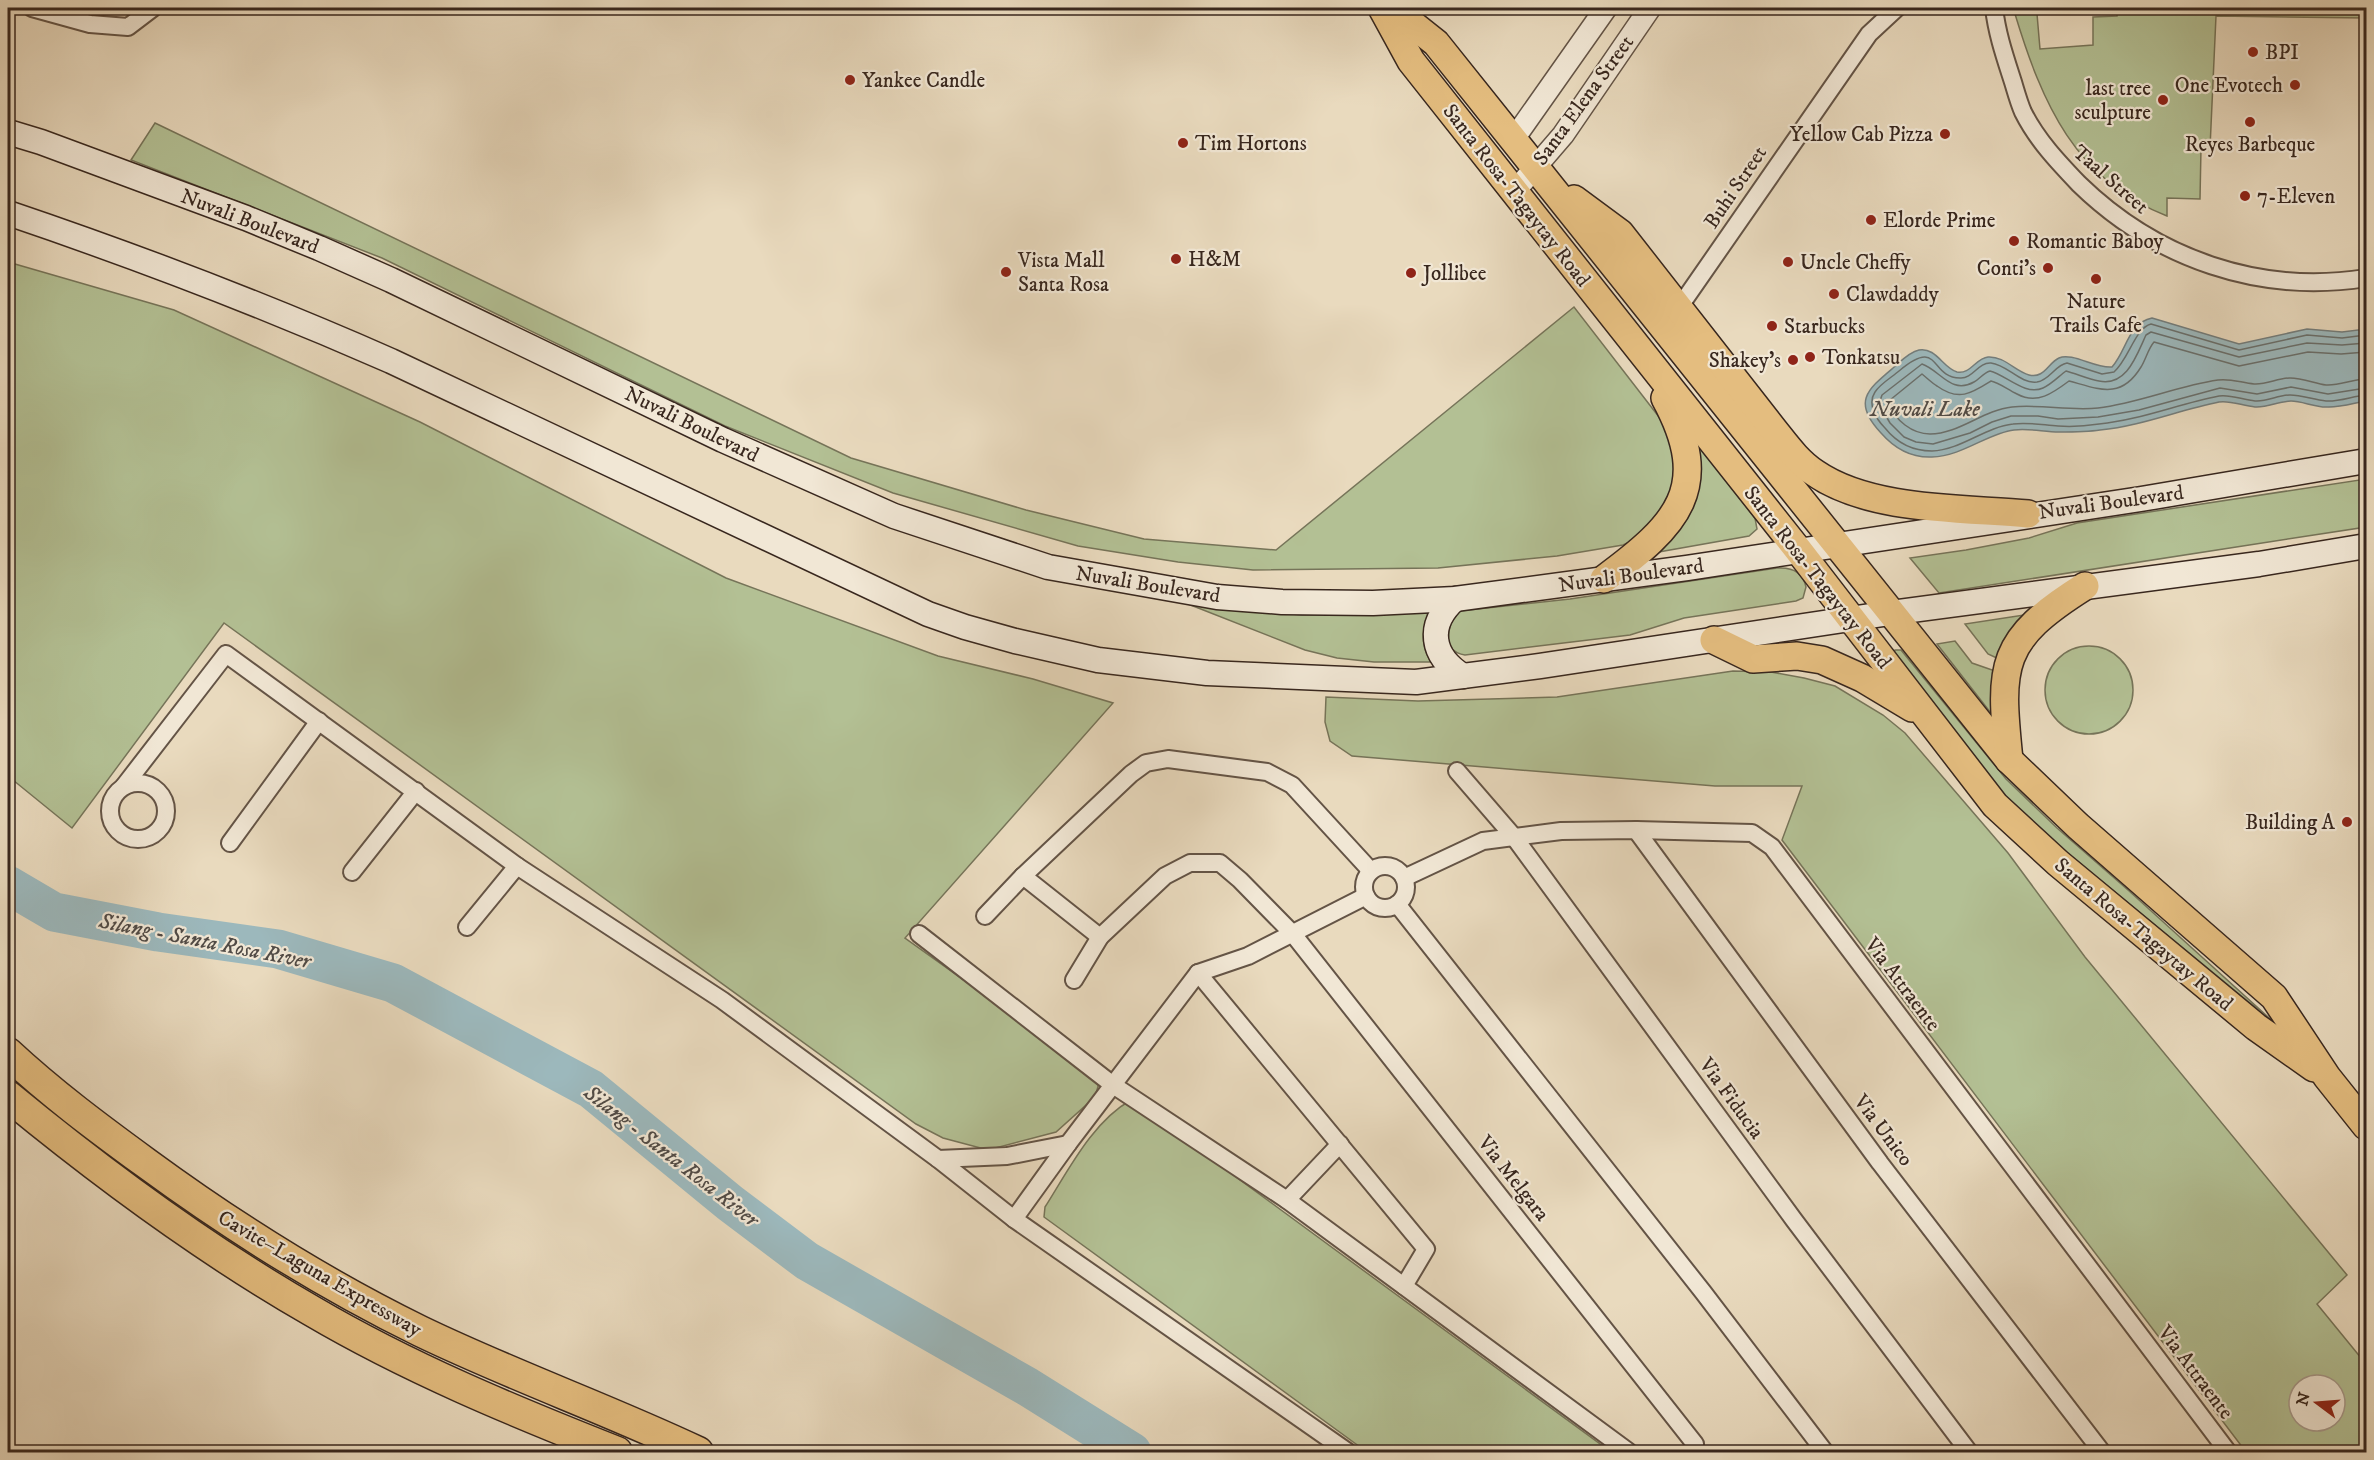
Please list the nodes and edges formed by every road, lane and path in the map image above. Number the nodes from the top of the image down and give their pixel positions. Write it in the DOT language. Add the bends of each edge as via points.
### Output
graph roads {
  1 [pos="32,8"];
  2 [pos="153,8"];
  3 [pos="1382,8"];
  4 [pos="1392,8"];
  5 [pos="1606,8"];
  6 [pos="1650,8"];
  7 [pos="1897,8"];
  8 [pos="1994,8"];
  9 [pos="8,132"];
  10 [pos="1513,140"];
  11 [pos="1536,169"];
  12 [pos="1514,192"];
  13 [pos="8,213"];
  14 [pos="2367,278"];
  15 [pos="1678,309"];
  16 [pos="1634,341"];
  17 [pos="1719,360"];
  18 [pos="1743,428"];
  19 [pos="2367,461"];
  20 [pos="2028,514"];
  21 [pos="1836,545"];
  22 [pos="2367,546"];
  23 [pos="1799,550"];
  24 [pos="1604,579"];
  25 [pos="2085,586"];
  26 [pos="1455,599"];
  27 [pos="1890,613"];
  28 [pos="1852,619"];
  29 [pos="1714,640"];
  30 [pos="1463,676"];
  31 [pos="1926,717"];
  32 [pos="320,721"];
  33 [pos="2009,760"];
  34 [pos="1457,771"];
  35 [pos="124,786"];
  36 [pos="416,791"];
  37 [pos="1636,830"];
  38 [pos="1514,837"];
  39 [pos="230,843"];
  40 [pos="517,866"];
  41 [pos="1371,871"];
  42 [pos="352,872"];
  43 [pos="1023,876"];
  44 [pos="1404,878"];
  45 [pos="1365,896"];
  46 [pos="1397,904"];
  47 [pos="985,916"];
  48 [pos="467,927"];
  49 [pos="919,934"];
  50 [pos="1293,934"];
  51 [pos="1100,937"];
  52 [pos="1198,974"];
  53 [pos="1074,980"];
  54 [pos="8,1053"];
  55 [pos="2327,1077"];
  56 [pos="1113,1085"];
  57 [pos="8,1096"];
  58 [pos="2367,1126"];
  59 [pos="1068,1144"];
  60 [pos="1340,1144"];
  61 [pos="938,1159"];
  62 [pos="1287,1200"];
  63 [pos="1014,1219"];
  64 [pos="1404,1286"];
  65 [pos="617,1452"];
  66 [pos="699,1452"];
  67 [pos="1348,1452"];
  68 [pos="1629,1452"];
  69 [pos="1693,1452"];
  70 [pos="1825,1452"];
  71 [pos="1969,1452"];
  72 [pos="2102,1452"];
  73 [pos="2228,1452"];
  1 -- 2 [label="street" via="90,24 128,27"];
  3 -- 12 [label="main road, Santa Rosa-Tagaytay Road" via="1411,61"];
  4 -- 10 [label="main road, Santa Rosa-Tagaytay Road" via="1436,43"];
  5 -- 10 [label="street, Santa Elena Street"];
  6 -- 11 [label="street, Santa Elena Street"];
  7 -- 15 [label="street, Buhi Street" via="1869,34"];
  8 -- 14 [label="street, Taal Street" via="1997,33 2023,112 2044,146 2093,197 2136,231 2186,258 2236,273 2315,283"];
  9 -- 26 [label="main road, Nuvali Boulevard" via="309,243 723,440 894,516 1048,567 1217,597 1372,603"];
  10 -- 11 [label="main road, Santa Rosa-Tagaytay Road"];
  11 -- 12 [label="street, Santa Elena Street"];
  11 -- 15 [label="main road" via="1620,233"];
  11 -- 18 [label="main road, Santa Rosa-Tagaytay Road"];
  12 -- 16 [label="main road, Santa Rosa-Tagaytay Road"];
  13 -- 30 [label="main road" via="308,324 884,594 965,627 1098,660 1196,672 1416,682"];
  15 -- 17 [label="main road"];
  16 -- 23 [label="main road, Santa Rosa-Tagaytay Road"];
  16 -- 24 [label="main road" via="1682,436 1688,469 1686,485 1672,520"];
  17 -- 18 [label="main road"];
  17 -- 20 [label="main road" via="1795,456 1830,482 1861,495 1890,501"];
  18 -- 21 [label="main road, Santa Rosa-Tagaytay Road"];
  19 -- 20 [label="main road, Nuvali Boulevard"];
  20 -- 21 [label="main road, Nuvali Boulevard"];
  21 -- 23 [label="main road, Nuvali Boulevard"];
  21 -- 27 [label="main road, Santa Rosa-Tagaytay Road"];
  22 -- 25 [label="main road"];
  23 -- 24 [label="main road, Nuvali Boulevard"];
  23 -- 28 [label="main road, Santa Rosa-Tagaytay Road"];
  24 -- 26 [label="main road, Nuvali Boulevard"];
  25 -- 27 [label="main road"];
  25 -- 33 [label="main road" via="2045,614 2012,653 2005,671 2003,695"];
  26 -- 30 [label="main road" via="1442,613 1436,640 1447,666"];
  27 -- 28 [label="main road"];
  27 -- 33 [label="main road, Santa Rosa-Tagaytay Road"];
  28 -- 29 [label="main road"];
  28 -- 31 [label="main road, Santa Rosa-Tagaytay Road"];
  29 -- 30 [label="main road"];
  29 -- 31 [label="main road" via="1753,659 1797,656 1836,665 1875,684"];
  31 -- 55 [label="main road, Santa Rosa-Tagaytay Road" via="1990,799 2026,835 2256,1027"];
  32 -- 35 [label="street" via="226,654"];
  32 -- 36 [label="street"];
  32 -- 39 [label="street"];
  33 -- 55 [label="main road, Santa Rosa-Tagaytay Road" via="2078,826 2274,997"];
  34 -- 38 [label="street, Via Fiducia"];
  36 -- 40 [label="street"];
  36 -- 42 [label="street"];
  37 -- 38 [label="street, Via Attraente" via="1562,831"];
  37 -- 72 [label="street, Via Unico" via="1880,1163"];
  37 -- 73 [label="street, Via Attraente" via="1752,833 1772,848"];
  38 -- 44 [label="street, Via Attraente" via="1483,842"];
  38 -- 71 [label="street, Via Fiducia"];
  40 -- 48 [label="street"];
  40 -- 61 [label="street" via="722,1000"];
  41 -- 43 [label="street" via="1292,785 1267,772 1167,759 1146,763 1131,774"];
  41 -- 44 [label="street" via="1385,866"];
  41 -- 45 [label="street" via="1364,882"];
  43 -- 47 [label="street"];
  43 -- 51 [label="street"];
  44 -- 46 [label="street" via="1406,888"];
  45 -- 46 [label="street" via="1379,907"];
  45 -- 50 [label="street"];
  46 -- 70 [label="street"];
  49 -- 56 [label="street"];
  50 -- 51 [label="street" via="1220,863 1190,863 1165,876"];
  50 -- 52 [label="street"];
  50 -- 69 [label="street, Via Melgara" via="1695,1443"];
  51 -- 53 [label="street"];
  52 -- 56 [label="street"];
  52 -- 60 [label="street"];
  54 -- 66 [label="highway, Cavite–Laguna Expressway" via="104,1133 206,1207 330,1284 510,1372"];
  55 -- 58 [label="main road, Santa Rosa-Tagaytay Road"];
  56 -- 59 [label="street"];
  56 -- 62 [label="street"];
  57 -- 65 [label="highway, Cavite–Laguna Expressway" via="185,1232 312,1311 502,1407"];
  59 -- 61 [label="street" via="1007,1156"];
  59 -- 63 [label="street"];
  60 -- 62 [label="street"];
  60 -- 64 [label="street" via="1426,1249"];
  61 -- 63 [label="street"];
  62 -- 64 [label="street"];
  63 -- 67 [label="street"];
  64 -- 68 [label="street"];
}
